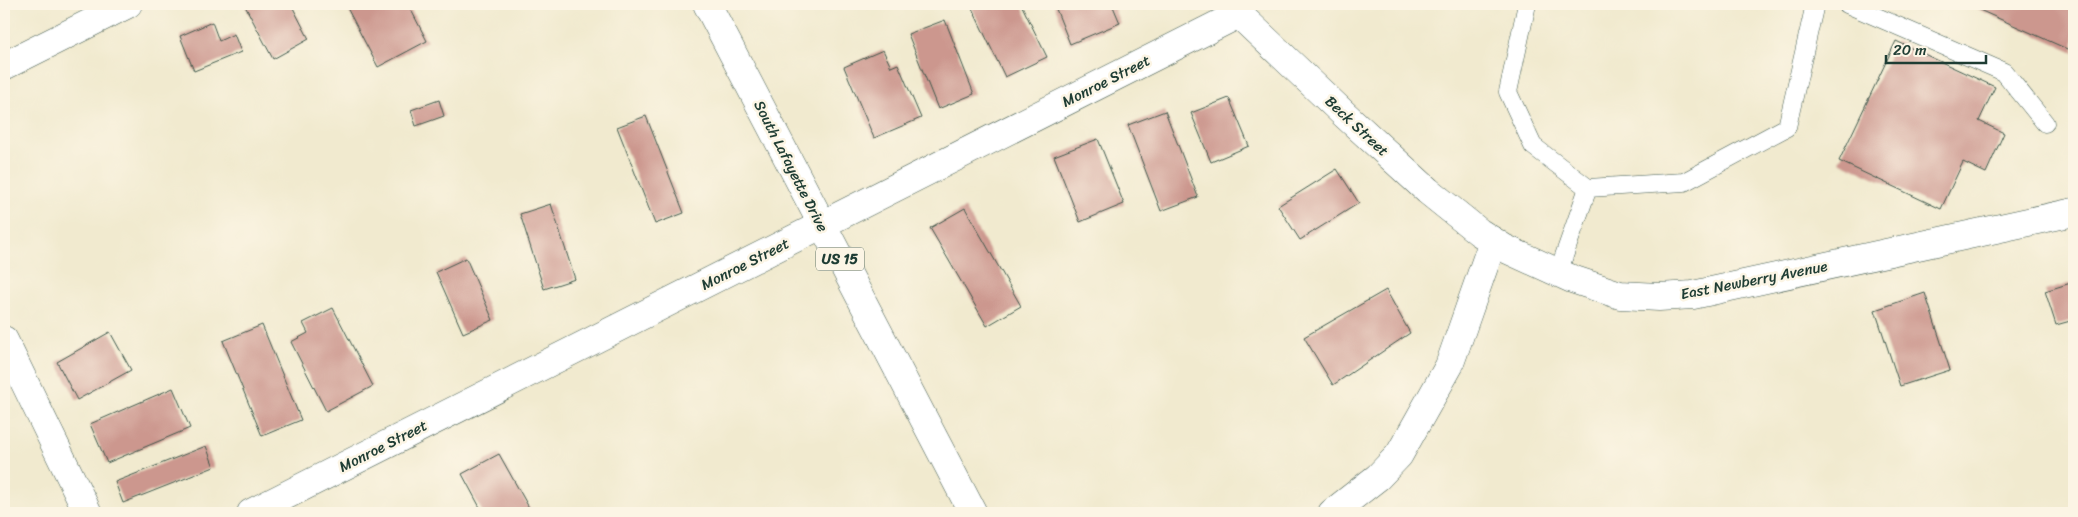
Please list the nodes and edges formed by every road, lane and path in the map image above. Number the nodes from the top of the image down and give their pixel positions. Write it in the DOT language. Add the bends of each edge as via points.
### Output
graph roads {
  1 [pos="128,4"];
  2 [pos="707,4"];
  3 [pos="1526,4"];
  4 [pos="1815,4"];
  5 [pos="1847,4"];
  6 [pos="1234,9"];
  7 [pos="4,66"];
  8 [pos="2045,124"];
  9 [pos="1588,188"];
  10 [pos="2074,212"];
  11 [pos="822,225"];
  12 [pos="1493,241"];
  13 [pos="1558,273"];
  14 [pos="4,340"];
  15 [pos="88,513"];
  16 [pos="251,513"];
  17 [pos="973,513"];
  18 [pos="1332,513"];
  1 -- 7 [label="street"];
  2 -- 11 [label="street, South Lafayette Drive / US 15"];
  3 -- 9 [label="lane" via="1508,92 1533,146"];
  4 -- 9 [label="lane" via="1787,127 1684,182"];
  5 -- 8 [label="lane" via="2004,72"];
  6 -- 11 [label="street, Monroe Street"];
  6 -- 12 [label="street, Beck Street" via="1428,190"];
  9 -- 13 [label="lane"];
  10 -- 13 [label="street, East Newberry Avenue" via="1693,295 1620,295"];
  11 -- 16 [label="street, Monroe Street"];
  11 -- 17 [label="street, South Lafayette Drive / US 15"];
  12 -- 13 [label="street, East Newberry Avenue"];
  12 -- 18 [label="street" via="1449,366 1399,454 1378,477"];
  14 -- 15 [label="street"];
}
